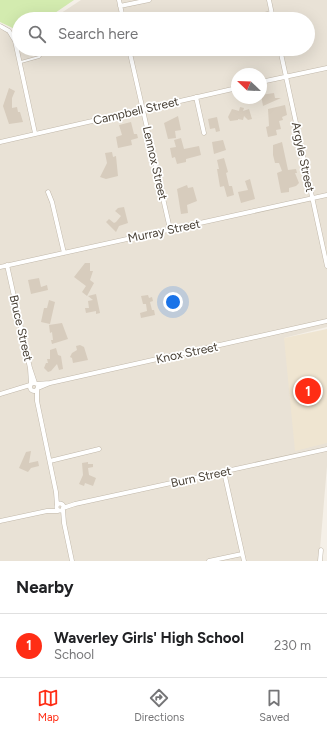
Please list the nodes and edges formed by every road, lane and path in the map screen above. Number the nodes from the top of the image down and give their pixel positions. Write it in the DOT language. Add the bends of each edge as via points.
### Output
graph roads {
  1 [pos="119,0"];
  2 [pos="149,0"];
  3 [pos="269,0"];
  4 [pos="120,6"];
  5 [pos="121,12"];
  6 [pos="272,12"];
  7 [pos="0,26"];
  8 [pos="12,36"];
  9 [pos="19,56"];
  10 [pos="40,56"];
  11 [pos="131,56"];
  12 [pos="282,56"];
  13 [pos="20,62"];
  14 [pos="327,68"];
  15 [pos="286,77"];
  16 [pos="267,81"];
  17 [pos="231,89"];
  18 [pos="196,97"];
  19 [pos="142,109"];
  20 [pos="36,133"];
  21 [pos="204,133"];
  22 [pos="0,142"];
  23 [pos="48,192"];
  24 [pos="327,195"];
  25 [pos="311,198"];
  26 [pos="170,229"];
  27 [pos="64,253"];
  28 [pos="7,265"];
  29 [pos="327,266"];
  30 [pos="0,267"];
  31 [pos="326,322"];
  32 [pos="34,387"];
  33 [pos="0,394"];
  34 [pos="99,449"];
  35 [pos="327,450"];
  36 [pos="50,461"];
  37 [pos="224,472"];
  38 [pos="60,507"];
  39 [pos="0,521"];
  40 [pos="321,550"];
  41 [pos="242,554"];
  42 [pos="72,561"];
  43 [pos="209,561"];
  44 [pos="244,561"];
  45 [pos="320,561"];
  1 -- 4 [label="street"];
  2 -- 4 [label="street"];
  3 -- 6 [label="street"];
  4 -- 5 [label="street"];
  7 -- 8 [label="street"];
  9 -- 13 [label="street"];
  10 -- 13 [label="lane"];
  11 -- 19 [label="street, Lennox Street"];
  12 -- 15 [label="street, Argyle Street"];
  13 -- 20 [label="street"];
  14 -- 15 [label="street"];
  15 -- 16 [label="street"];
  15 -- 25 [label="street, Argyle Street"];
  17 -- 18 [label="street, Campbell Street"];
  18 -- 19 [label="street, Campbell Street"];
  18 -- 21 [label="street"];
  19 -- 20 [label="street, Campbell Street"];
  19 -- 26 [label="street, Lennox Street"];
  20 -- 22 [label="street, Campbell Street"];
  23 -- 27 [label="street"];
  24 -- 25 [label="street, Murray Street"];
  25 -- 26 [label="street, Murray Street"];
  25 -- 29 [label="street, Argyle Street"];
  26 -- 27 [label="street, Murray Street"];
  27 -- 28 [label="street, Murray Street"];
  28 -- 30 [label="street, Murray Street"];
  28 -- 32 [label="street, Bruce Street"];
  31 -- 32 [label="street, Knox Street"];
  32 -- 33 [label="street, Knox Street"];
  32 -- 36 [label="street, Bruce Street"];
  34 -- 36 [label="street"];
  35 -- 37 [label="street, Burn Street"];
  36 -- 38 [label="street, Bruce Street"];
  37 -- 38 [label="street, Burn Street"];
  37 -- 41 [label="street"];
  38 -- 39 [label="street, Burn Street"];
  38 -- 42 [label="street, Bruce Street"];
  40 -- 45 [label="street"];
  41 -- 43 [label="street"];
  41 -- 44 [label="street"];
}
